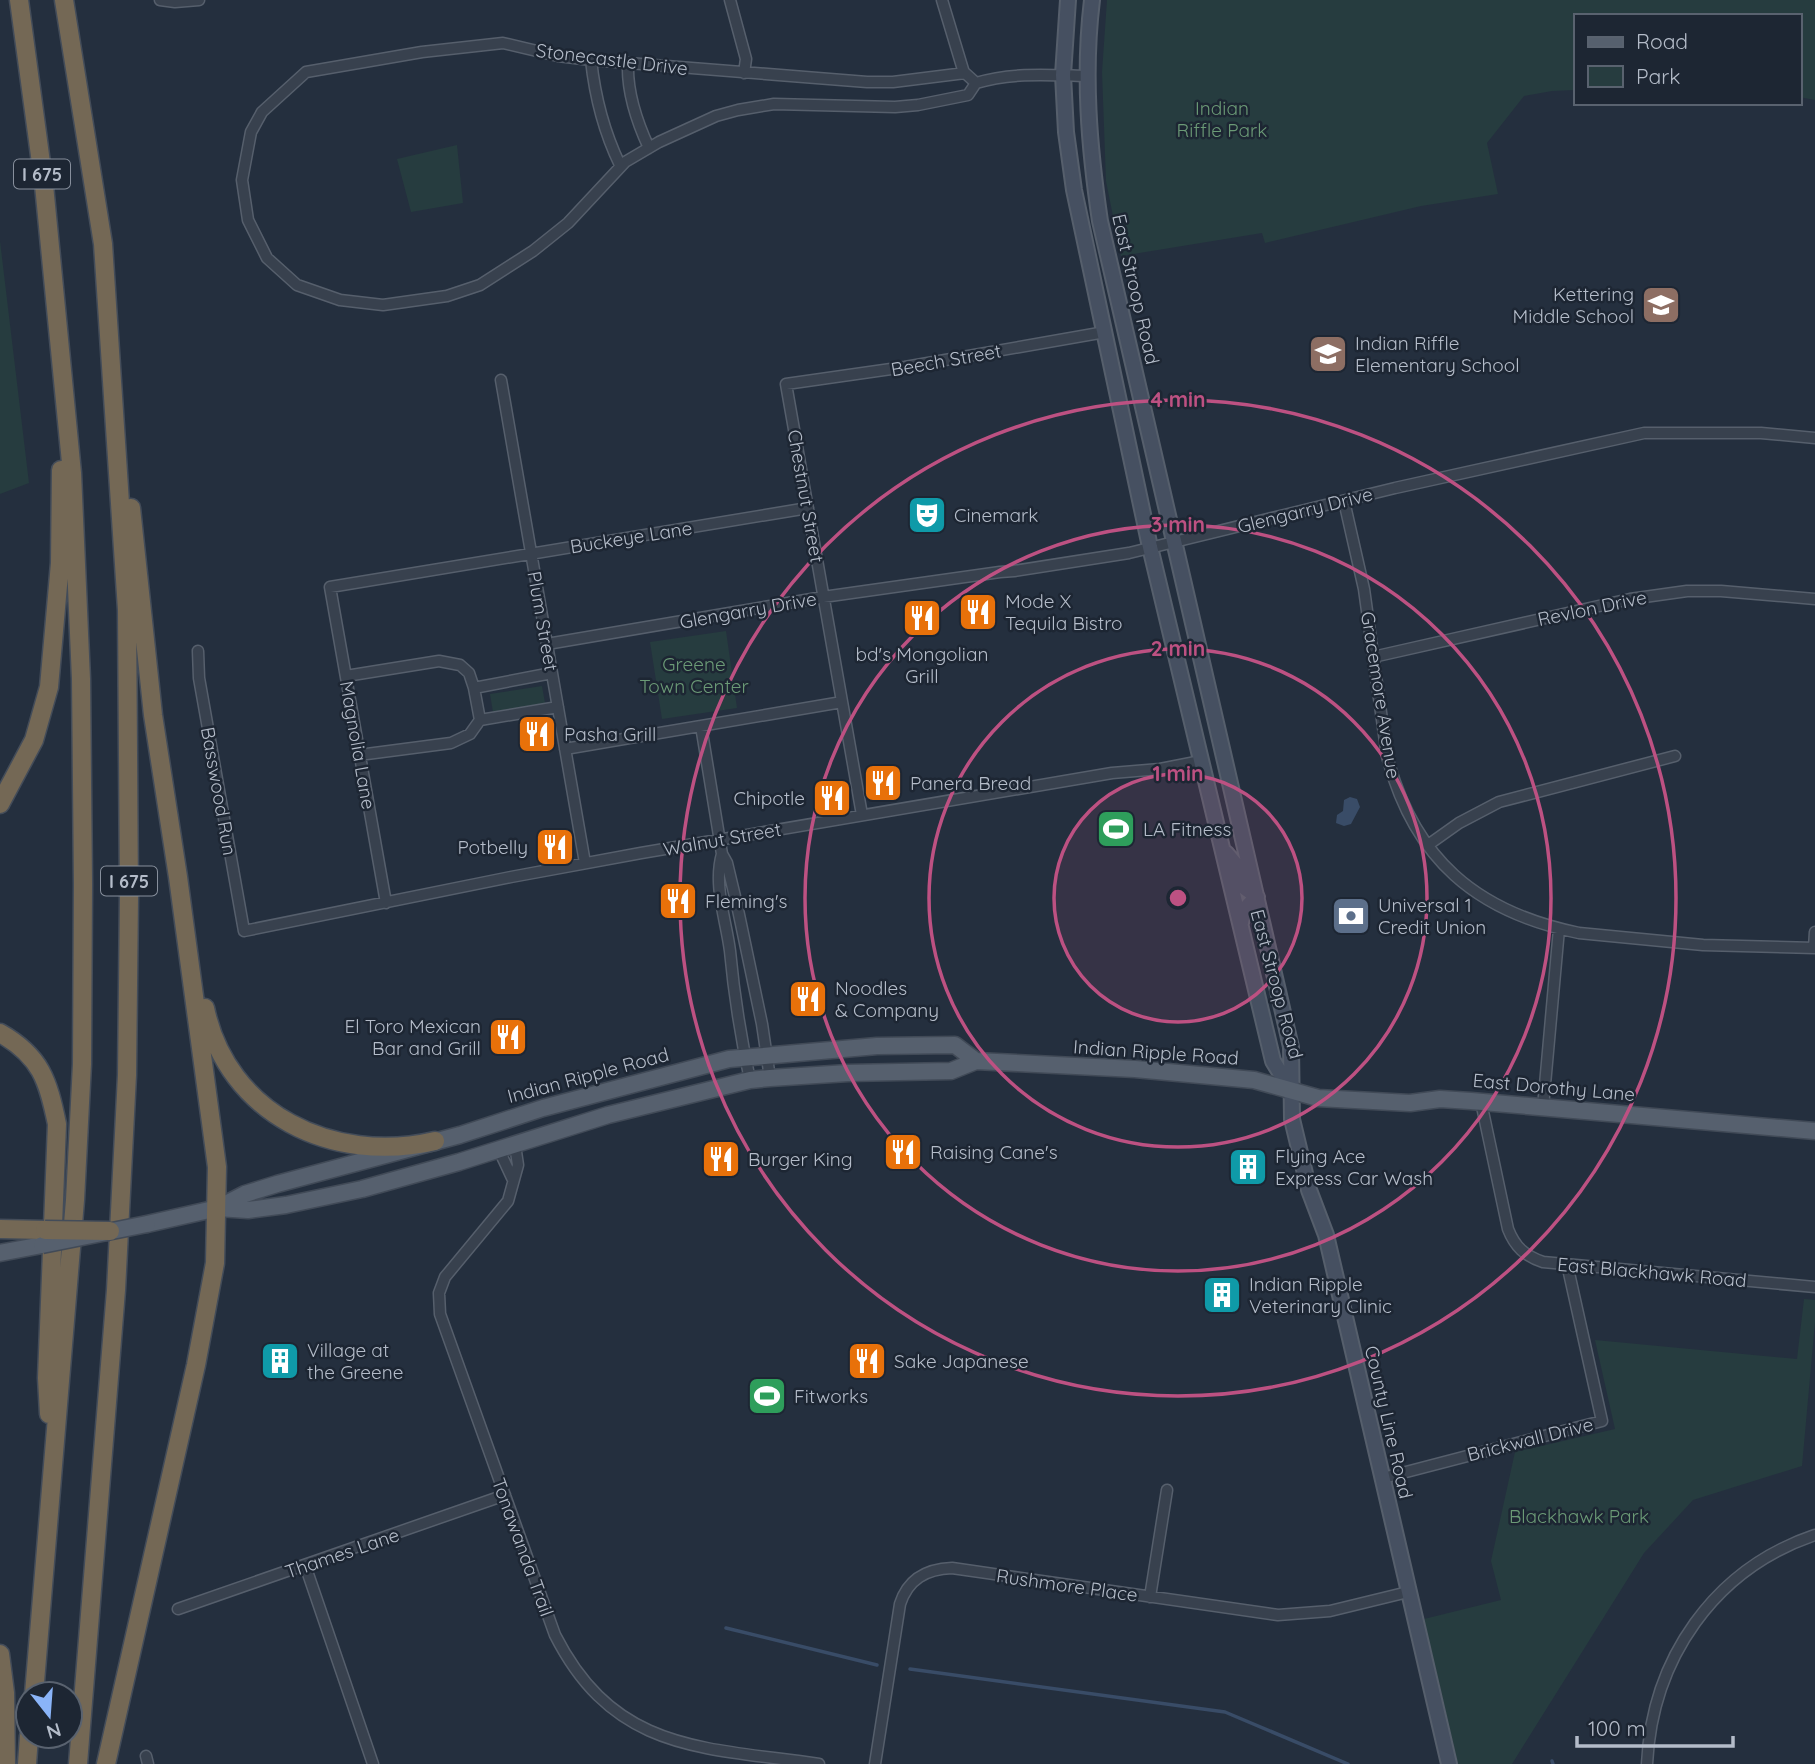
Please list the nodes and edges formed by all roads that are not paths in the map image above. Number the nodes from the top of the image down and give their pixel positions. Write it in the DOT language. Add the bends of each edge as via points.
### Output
graph roads {
  1 [pos="19,0"];
  2 [pos="65,0"];
  3 [pos="160,0"];
  4 [pos="199,0"];
  5 [pos="730,0"];
  6 [pos="942,0"];
  7 [pos="1068,0"];
  8 [pos="1092,0"];
  9 [pos="591,60"];
  10 [pos="628,64"];
  11 [pos="744,73"];
  12 [pos="964,73"];
  13 [pos="1063,75"];
  14 [pos="1087,76"];
  15 [pos="976,83"];
  16 [pos="649,148"];
  17 [pos="620,166"];
  18 [pos="103,244"];
  19 [pos="1105,332"];
  20 [pos="60,348"];
  21 [pos="501,380"];
  22 [pos="786,384"];
  23 [pos="1815,438"];
  24 [pos="1344,501"];
  25 [pos="808,508"];
  26 [pos="1174,541"];
  27 [pos="1150,547"];
  28 [pos="531,554"];
  29 [pos="330,587"];
  30 [pos="823,597"];
  31 [pos="1815,599"];
  32 [pos="547,644"];
  33 [pos="198,651"];
  34 [pos="1373,657"];
  35 [pos="552,673"];
  36 [pos="346,676"];
  37 [pos="474,688"];
  38 [pos="842,702"];
  39 [pos="558,707"];
  40 [pos="480,720"];
  41 [pos="701,726"];
  42 [pos="565,749"];
  43 [pos="359,755"];
  44 [pos="1675,756"];
  45 [pos="1201,761"];
  46 [pos="0,804"];
  47 [pos="862,815"];
  48 [pos="719,839"];
  49 [pos="1428,845"];
  50 [pos="1223,849"];
  51 [pos="722,854"];
  52 [pos="585,863"];
  53 [pos="178,877"];
  54 [pos="1257,897"];
  55 [pos="386,903"];
  56 [pos="1241,923"];
  57 [pos="1559,929"];
  58 [pos="244,932"];
  59 [pos="1815,932"];
  60 [pos="1815,948"];
  61 [pos="0,1033"];
  62 [pos="766,1056"];
  63 [pos="745,1058"];
  64 [pos="976,1061"];
  65 [pos="770,1078"];
  66 [pos="750,1080"];
  67 [pos="1291,1090"];
  68 [pos="1481,1102"];
  69 [pos="1543,1107"];
  70 [pos="543,1108"];
  71 [pos="1815,1131"];
  72 [pos="435,1141"];
  73 [pos="507,1147"];
  74 [pos="513,1180"];
  75 [pos="218,1209"];
  76 [pos="0,1228"];
  77 [pos="110,1231"];
  78 [pos="44,1237"];
  79 [pos="0,1253"];
  80 [pos="1567,1264"];
  81 [pos="1815,1287"];
  82 [pos="1383,1478"];
  83 [pos="52,1483"];
  84 [pos="1167,1490"];
  85 [pos="505,1495"];
  86 [pos="1815,1535"];
  87 [pos="305,1565"];
  88 [pos="1408,1592"];
  89 [pos="1150,1597"];
  90 [pos="178,1609"];
  91 [pos="0,1654"];
  92 [pos="35,1680"];
  93 [pos="787,1762"];
  94 [pos="6,1764"];
  95 [pos="78,1764"];
  96 [pos="106,1764"];
  97 [pos="373,1764"];
  98 [pos="819,1764"];
  99 [pos="875,1764"];
  100 [pos="1449,1764"];
  101 [pos="1647,1764"];
  1 -- 20 [label="highway, I 675"];
  2 -- 18 [label="highway, I 675"];
  3 -- 4 [label="street"];
  5 -- 11 [label="street" via="746,60"];
  6 -- 12 [label="street"];
  7 -- 13 [label="main road, East Stroop Road"];
  8 -- 14 [label="main road, East Stroop Road"];
  9 -- 10 [label="street, Stonecastle Drive"];
  9 -- 17 [label="street" via="597,100"];
  9 -- 17 [label="street, Stonecastle Drive" via="503,43 306,72 262,113 251,132 242,180 248,220 267,258 297,285 340,300 383,306 480,285 568,223"];
  10 -- 11 [label="street, Stonecastle Drive"];
  10 -- 16 [label="street" via="627,82"];
  11 -- 12 [label="street, Stonecastle Drive" via="893,82"];
  12 -- 15 [label="street"];
  13 -- 14 [label="street"];
  13 -- 15 [label="street" via="1016,75"];
  13 -- 19 [label="main road, East Stroop Road" via="1074,190"];
  14 -- 26 [label="main road, East Stroop Road" via="1100,221"];
  15 -- 16 [label="street, Stonecastle Drive" via="968,95 915,106 753,107 716,116"];
  16 -- 17 [label="street, Stonecastle Drive"];
  18 -- 53 [label="highway" via="153,715"];
  18 -- 95 [label="highway, I 675" via="127,610 127,1075 116,1290"];
  19 -- 22 [label="street, Beech Street"];
  19 -- 27 [label="main road, East Stroop Road"];
  20 -- 46 [label="highway" via="60,563 52,659 34,740"];
  20 -- 83 [label="highway, I 675" via="72,473 81,679 82,1064"];
  21 -- 28 [label="street, Plum Street"];
  22 -- 25 [label="street, Chestnut Street"];
  23 -- 24 [label="street, Glengarry Drive" via="1644,433"];
  24 -- 26 [label="street, Glengarry Drive"];
  24 -- 34 [label="street, Gracemore Avenue" via="1364,589"];
  25 -- 28 [label="street, Buckeye Lane"];
  25 -- 30 [label="street, Chestnut Street"];
  26 -- 27 [label="street, Glengarry Drive"];
  26 -- 54 [label="main road, East Stroop Road"];
  27 -- 30 [label="street, Glengarry Drive" via="1064,564"];
  27 -- 45 [label="main road, East Stroop Road"];
  28 -- 29 [label="street, Buckeye Lane"];
  28 -- 32 [label="street, Plum Street"];
  29 -- 36 [label="street, Magnolia Lane"];
  30 -- 32 [label="street, Glengarry Drive"];
  30 -- 38 [label="street, Chestnut Street"];
  31 -- 34 [label="street, Revlon Drive" via="1670,593"];
  32 -- 35 [label="street, Plum Street"];
  33 -- 58 [label="street, Basswood Run"];
  34 -- 49 [label="street, Gracemore Avenue" via="1387,756 1412,822"];
  35 -- 37 [label="street"];
  35 -- 39 [label="street, Plum Street"];
  36 -- 37 [label="street" via="439,661 460,665 469,673"];
  36 -- 43 [label="street, Magnolia Lane"];
  37 -- 40 [label="street"];
  38 -- 41 [label="street"];
  38 -- 47 [label="street, Chestnut Street"];
  39 -- 40 [label="street"];
  39 -- 42 [label="street, Plum Street"];
  40 -- 43 [label="street" via="470,734 452,743"];
  41 -- 42 [label="street"];
  41 -- 48 [label="street"];
  42 -- 52 [label="street, Plum Street"];
  43 -- 55 [label="street, Magnolia Lane"];
  44 -- 49 [label="street" via="1499,802"];
  45 -- 47 [label="street, Walnut Street"];
  45 -- 50 [label="main road, East Stroop Road"];
  47 -- 48 [label="street, Walnut Street"];
  48 -- 51 [label="street"];
  48 -- 52 [label="street, Walnut Street"];
  49 -- 57 [label="street, Gracemore Avenue" via="1448,869 1485,899 1531,922"];
  50 -- 54 [label="main road" via="1241,871 1245,888"];
  50 -- 56 [label="main road, East Stroop Road"];
  51 -- 62 [label="street" via="737,905"];
  51 -- 63 [label="street" via="721,893"];
  52 -- 55 [label="street, Walnut Street"];
  53 -- 72 [label="highway" via="210,1026 230,1069 252,1096 289,1124 339,1141 388,1146"];
  53 -- 75 [label="highway" via="217,1167"];
  54 -- 56 [label="main road" via="1242,914"];
  54 -- 67 [label="main road, East Stroop Road" via="1291,1048"];
  55 -- 58 [label="street, Walnut Street"];
  56 -- 67 [label="main road, East Stroop Road" via="1273,1060"];
  57 -- 60 [label="street, Gracemore Avenue" via="1692,944"];
  57 -- 69 [label="street"];
  59 -- 60 [label="street"];
  61 -- 83 [label="highway" via="38,1064 57,1124 47,1378"];
  62 -- 63 [label="main road, Indian Ripple Road"];
  62 -- 64 [label="main road, Indian Ripple Road" via="877,1046 955,1045"];
  62 -- 65 [label="street"];
  63 -- 66 [label="street"];
  63 -- 70 [label="main road, Indian Ripple Road"];
  64 -- 65 [label="main road, Indian Ripple Road" via="951,1071"];
  64 -- 67 [label="main road, Indian Ripple Road" via="1135,1069 1254,1080"];
  65 -- 66 [label="main road, Indian Ripple Road"];
  66 -- 73 [label="main road, Indian Ripple Road" via="608,1115"];
  67 -- 68 [label="main road, East Dorothy Lane" via="1318,1098"];
  67 -- 82 [label="main road, County Line Road" via="1292,1119 1309,1190 1326,1235"];
  68 -- 69 [label="main road, East Dorothy Lane"];
  68 -- 80 [label="street, East Blackhawk Road" via="1513,1242 1534,1259"];
  69 -- 71 [label="main road, East Dorothy Lane"];
  70 -- 72 [label="main road, Indian Ripple Road"];
  70 -- 73 [label="main road" via="531,1122 505,1130"];
  72 -- 75 [label="main road, Indian Ripple Road" via="245,1194"];
  73 -- 74 [label="street"];
  73 -- 74 [label="street, Tonawanda Trail" via="518,1165"];
  73 -- 75 [label="main road, Indian Ripple Road" via="362,1189 248,1210"];
  74 -- 85 [label="street, Tonawanda Trail" via="508,1201 445,1277 438,1302"];
  75 -- 77 [label="main road, Indian Ripple Road, bridge"];
  75 -- 96 [label="highway" via="215,1263 196,1365"];
  76 -- 78 [label="highway"];
  77 -- 78 [label="highway, bridge"];
  78 -- 79 [label="main road"];
  80 -- 81 [label="street, East Blackhawk Road"];
  80 -- 82 [label="street, Brickwall Drive" via="1602,1421"];
  82 -- 88 [label="main road, County Line Road"];
  83 -- 92 [label="highway, I 675"];
  84 -- 89 [label="street"];
  85 -- 87 [label="street, Thames Lane"];
  85 -- 93 [label="street, Tonawanda Trail" via="555,1635 593,1692 658,1736"];
  86 -- 101 [label="street" via="1784,1547 1746,1571 1698,1618 1670,1662 1659,1690"];
  87 -- 90 [label="street, Thames Lane"];
  87 -- 97 [label="street"];
  88 -- 89 [label="street, Rushmore Place" via="1330,1611 1286,1615"];
  88 -- 100 [label="main road, County Line Road"];
  89 -- 99 [label="street, Rushmore Place" via="952,1568 920,1576 907,1588 900,1604"];
  91 -- 94 [label="highway"];
  93 -- 98 [label="street, Tonawanda Trail"];
}
